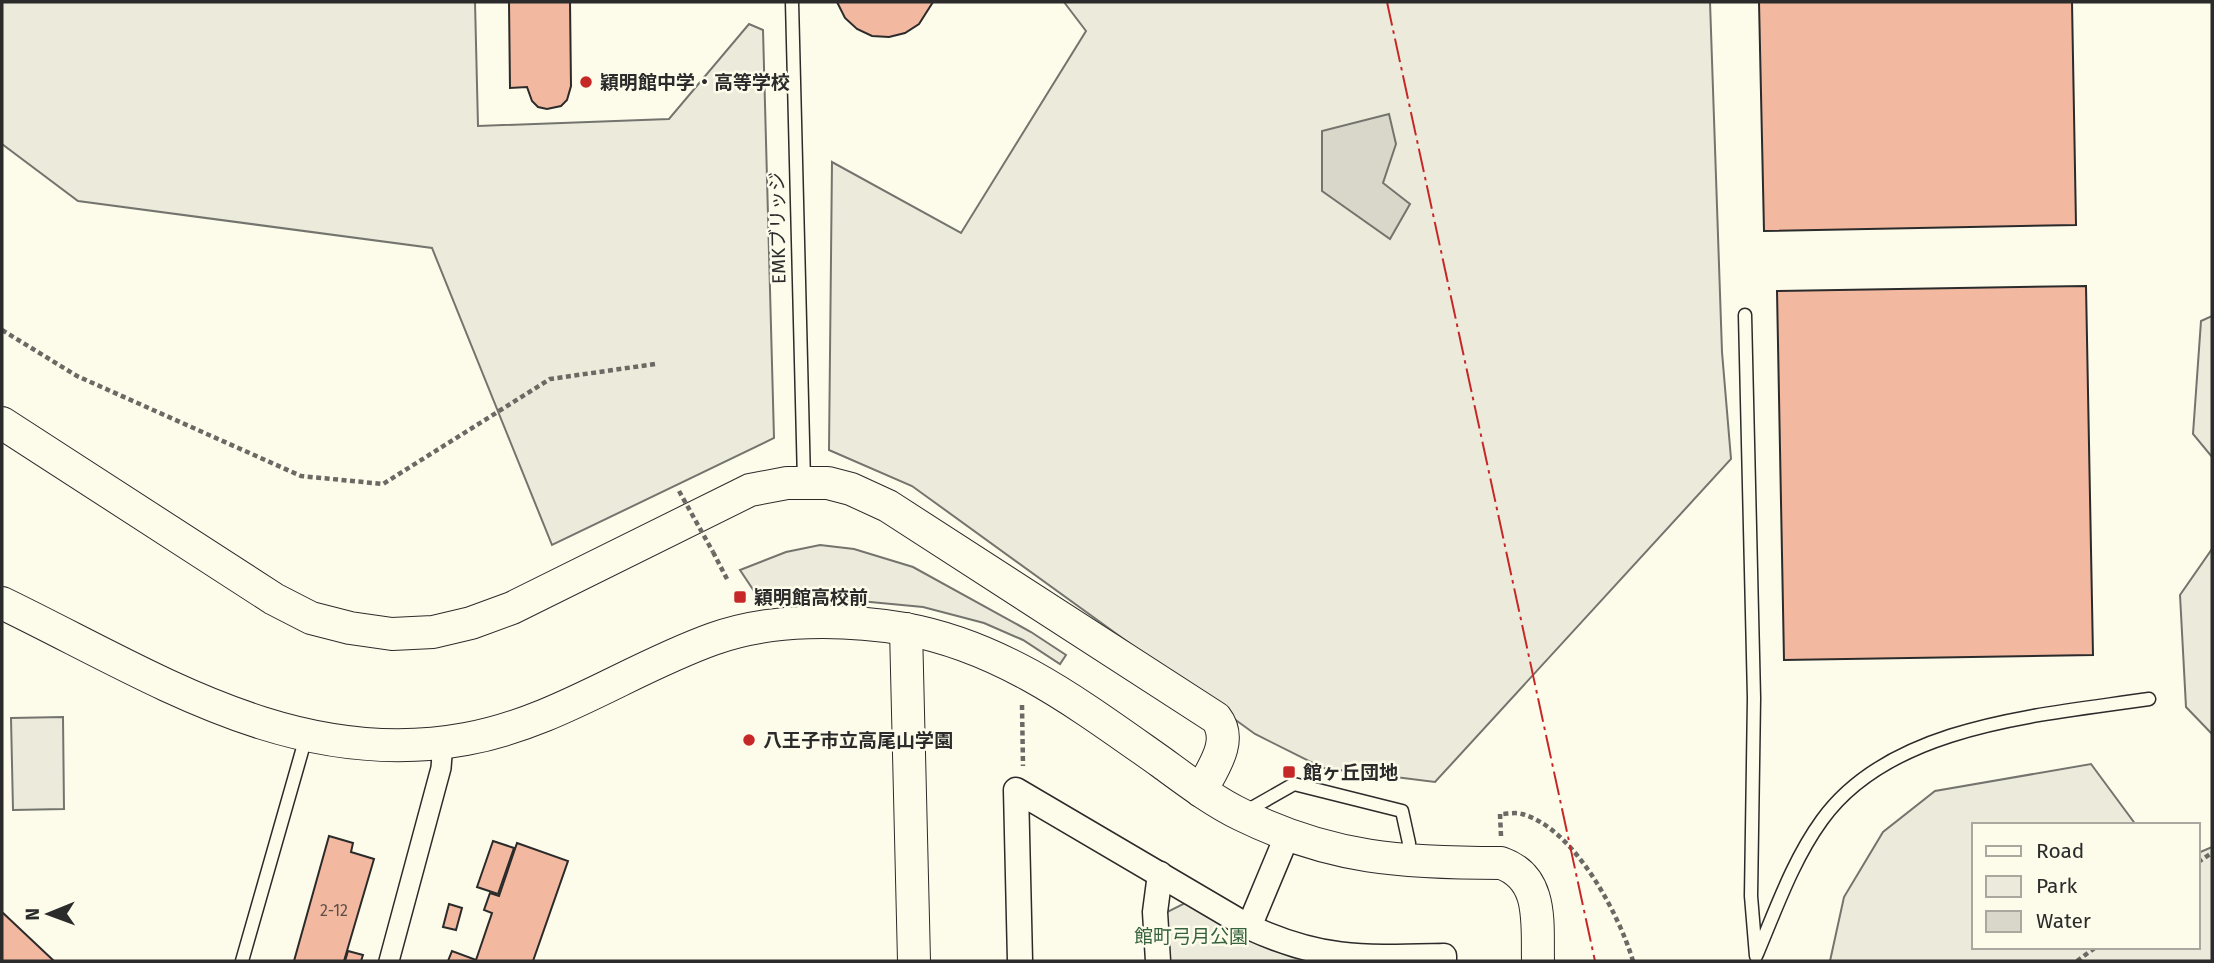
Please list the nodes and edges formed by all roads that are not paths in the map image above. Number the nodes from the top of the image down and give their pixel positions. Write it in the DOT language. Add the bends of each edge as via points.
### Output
graph roads {
  1 [pos="792,2"];
  2 [pos="1745,315"];
  3 [pos="2,423"];
  4 [pos="803,467"];
  5 [pos="2,603"];
  6 [pos="906,629"];
  7 [pos="2149,699"];
  8 [pos="306,737"];
  9 [pos="443,743"];
  10 [pos="1201,791"];
  11 [pos="1240,814"];
  12 [pos="1287,836"];
  13 [pos="1408,862"];
  14 [pos="1160,874"];
  15 [pos="1249,927"];
  16 [pos="1756,959"];
  17 [pos="1356,960"];
  18 [pos="242,961"];
  19 [pos="389,961"];
  20 [pos="914,961"];
  21 [pos="1020,961"];
  22 [pos="1158,961"];
  23 [pos="1444,961"];
  24 [pos="1538,961"];
  1 -- 4 [label="lane, EMKブリッジ"];
  2 -- 16 [label="lane" via="1754,698 1751,896"];
  3 -- 4 [label="street" via="274,599 312,618 382,633 433,632 491,617 730,498 770,485"];
  4 -- 10 [label="street" via="888,506 1210,713 1219,722 1223,747"];
  5 -- 8 [label="street" via="223,710"];
  6 -- 9 [label="street" via="841,623 742,631 705,642 530,722"];
  6 -- 10 [label="street" via="966,645 1039,678"];
  6 -- 20 [label="street"];
  7 -- 16 [label="lane" via="1982,725 1919,747 1861,782 1823,818 1794,869"];
  8 -- 9 [label="street" via="380,746"];
  8 -- 18 [label="lane"];
  9 -- 19 [label="street" via="441,768"];
  10 -- 11 [label="street"];
  11 -- 12 [label="street"];
  11 -- 13 [label="lane" via="1294,784 1402,811"];
  12 -- 13 [label="street" via="1350,854"];
  12 -- 15 [label="street"];
  13 -- 24 [label="street" via="1501,863 1519,871 1532,888"];
  14 -- 15 [label="street"];
  14 -- 21 [label="street" via="1016,790"];
  14 -- 22 [label="street" via="1155,912"];
  15 -- 17 [label="street" via="1316,952"];
  17 -- 23 [label="street" via="1444,956"];
}
